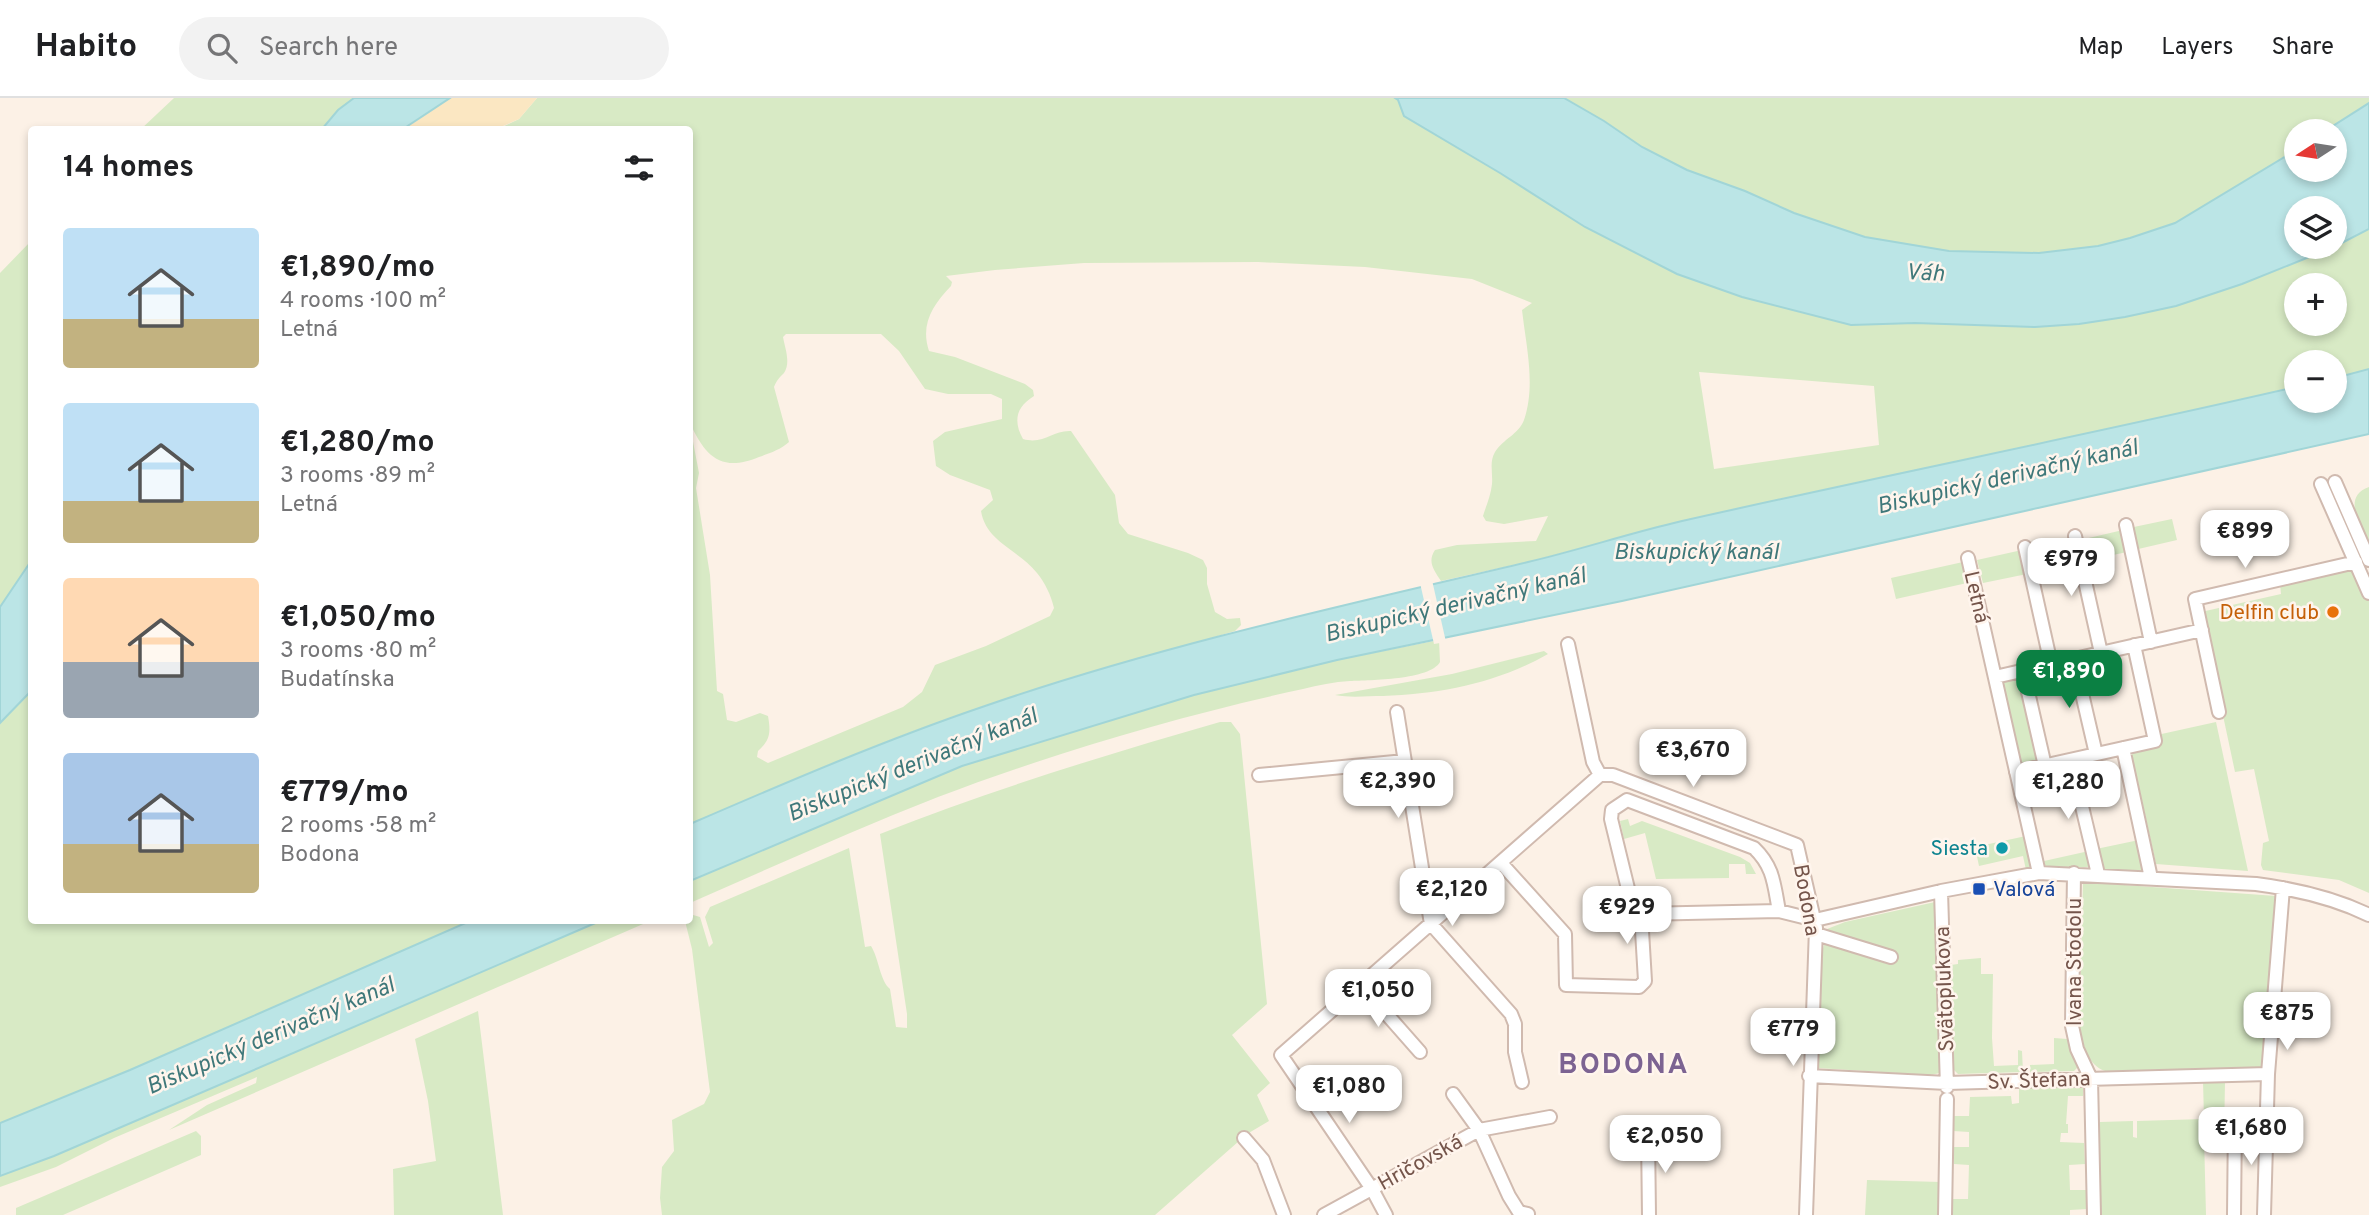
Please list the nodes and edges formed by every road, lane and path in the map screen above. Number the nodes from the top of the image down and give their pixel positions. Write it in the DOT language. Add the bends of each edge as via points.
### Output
graph roads {
  1 [pos="2335,482"];
  2 [pos="2322,484"];
  3 [pos="2126,526"];
  4 [pos="2074,536"];
  5 [pos="2025,547"];
  6 [pos="1968,558"];
  7 [pos="2362,561"];
  8 [pos="2369,593"];
  9 [pos="2202,630"];
  10 [pos="2151,642"];
  11 [pos="1568,644"];
  12 [pos="2134,645"];
  13 [pos="2101,653"];
  14 [pos="2074,659"];
  15 [pos="2051,664"];
  16 [pos="2023,670"];
  17 [pos="1995,677"];
  18 [pos="1397,712"];
  19 [pos="2219,712"];
  20 [pos="2123,748"];
  21 [pos="2096,754"];
  22 [pos="2071,760"];
  23 [pos="1405,761"];
  24 [pos="2045,766"];
  25 [pos="2016,772"];
  26 [pos="1259,775"];
  27 [pos="1600,775"];
  28 [pos="1689,805"];
  29 [pos="1684,820"];
  30 [pos="1501,863"];
  31 [pos="2039,873"];
  32 [pos="2074,873"];
  33 [pos="2098,874"];
  34 [pos="2151,878"];
  35 [pos="2283,888"];
  36 [pos="1941,891"];
  37 [pos="1779,911"];
  38 [pos="1642,914"];
  39 [pos="2369,915"];
  40 [pos="1815,920"];
  41 [pos="1431,924"];
  42 [pos="1816,934"];
  43 [pos="1891,957"];
  44 [pos="1361,985"];
  45 [pos="1420,1052"];
  46 [pos="2268,1074"];
  47 [pos="1810,1076"];
  48 [pos="2091,1079"];
  49 [pos="1522,1082"];
  50 [pos="1947,1090"];
  51 [pos="1453,1094"];
  52 [pos="1550,1117"];
  53 [pos="2235,1118"];
  54 [pos="1479,1130"];
  55 [pos="1648,1135"];
  56 [pos="1244,1138"];
  57 [pos="1372,1189"];
  58 [pos="1522,1214"];
  59 [pos="1284,1215"];
  60 [pos="1324,1215"];
  61 [pos="1386,1215"];
  62 [pos="1648,1215"];
  63 [pos="1806,1215"];
  64 [pos="1945,1215"];
  65 [pos="2094,1215"];
  66 [pos="2234,1215"];
  67 [pos="2264,1215"];
  1 -- 7 [label="street"];
  2 -- 7 [label="street"];
  3 -- 10 [label="street"];
  4 -- 13 [label="street"];
  5 -- 15 [label="street"];
  6 -- 17 [label="street, Letná"];
  7 -- 8 [label="street"];
  7 -- 9 [label="street" via="2195,599"];
  9 -- 10 [label="street"];
  9 -- 19 [label="street"];
  10 -- 12 [label="street"];
  11 -- 27 [label="street"];
  12 -- 13 [label="street"];
  12 -- 20 [label="street" via="2155,741"];
  13 -- 14 [label="street"];
  14 -- 15 [label="street"];
  14 -- 21 [label="street"];
  15 -- 16 [label="street"];
  16 -- 17 [label="street"];
  16 -- 24 [label="street"];
  17 -- 25 [label="street, Letná"];
  18 -- 23 [label="street"];
  20 -- 21 [label="street"];
  20 -- 34 [label="street"];
  21 -- 22 [label="street"];
  22 -- 24 [label="street"];
  22 -- 33 [label="street"];
  23 -- 26 [label="street"];
  23 -- 41 [label="street"];
  24 -- 25 [label="street"];
  25 -- 31 [label="street, Letná"];
  27 -- 28 [label="street, Bodona" via="1613,775"];
  27 -- 30 [label="street"];
  28 -- 29 [label="street"];
  28 -- 40 [label="street, Bodona" via="1797,845"];
  29 -- 37 [label="street" via="1754,848 1771,869"];
  29 -- 38 [label="street" via="1627,800 1612,810 1632,901"];
  30 -- 38 [label="street" via="1565,934 1566,985 1639,987 1645,981"];
  30 -- 41 [label="street"];
  31 -- 32 [label="street"];
  31 -- 36 [label="street"];
  32 -- 33 [label="street"];
  32 -- 48 [label="street, Ivana Stodolu" via="2072,1026"];
  33 -- 34 [label="street"];
  34 -- 35 [label="street"];
  35 -- 39 [label="street" via="2349,905"];
  35 -- 46 [label="street"];
  36 -- 40 [label="street"];
  36 -- 50 [label="street, Svätoplukova"];
  37 -- 38 [label="street"];
  37 -- 40 [label="street"];
  40 -- 42 [label="street, Bodona"];
  41 -- 44 [label="street"];
  41 -- 49 [label="street" via="1511,1014"];
  42 -- 43 [label="street"];
  42 -- 47 [label="street, Bodona"];
  44 -- 45 [label="street"];
  44 -- 57 [label="street" via="1280,1055"];
  46 -- 48 [label="street, Sv. Štefana"];
  46 -- 67 [label="street"];
  47 -- 50 [label="street, Sv. Štefana"];
  47 -- 63 [label="street, Bodona"];
  48 -- 50 [label="street, Sv. Štefana"];
  48 -- 65 [label="street, Ivana Stodolu"];
  50 -- 64 [label="street, Svätoplukova"];
  51 -- 54 [label="street"];
  52 -- 54 [label="street, Hričovská"];
  53 -- 66 [label="street"];
  54 -- 57 [label="street, Hričovská"];
  54 -- 58 [label="street"];
  55 -- 62 [label="street"];
  56 -- 59 [label="street" via="1263,1160"];
  57 -- 60 [label="street, Hričovská"];
  57 -- 61 [label="street"];
}
